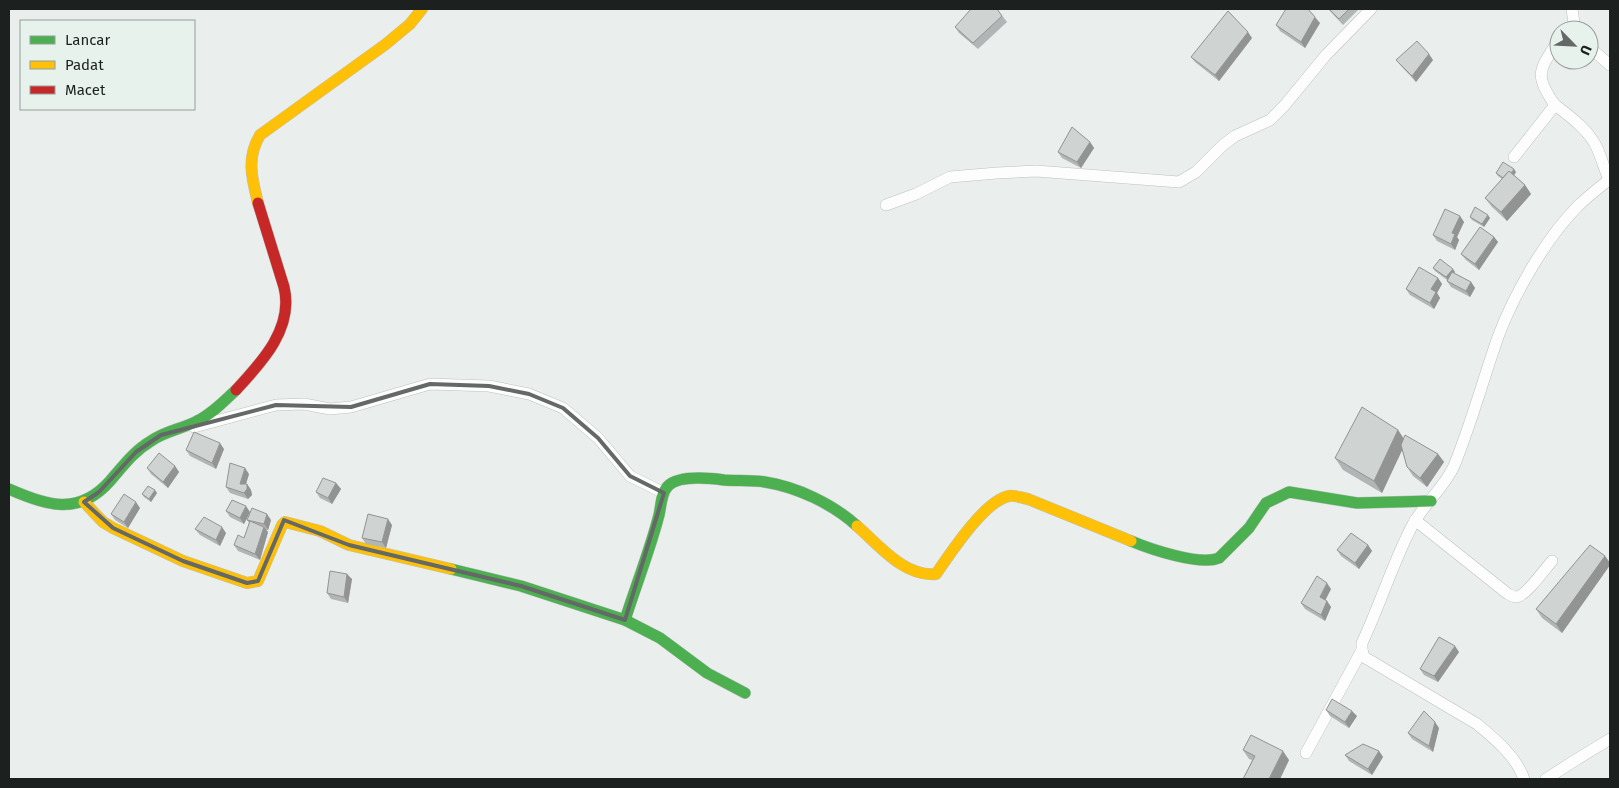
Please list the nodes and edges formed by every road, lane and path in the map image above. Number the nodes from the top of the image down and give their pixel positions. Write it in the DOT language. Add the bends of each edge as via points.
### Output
graph roads {
  1 [pos="422,9"];
  2 [pos="1371,9"];
  3 [pos="1599,56"];
  4 [pos="1549,57"];
  5 [pos="1610,65"];
  6 [pos="1555,105"];
  7 [pos="1514,158"];
  8 [pos="1610,179"];
  9 [pos="886,205"];
  10 [pos="180,429"];
  11 [pos="9,490"];
  12 [pos="664,493"];
  13 [pos="1431,501"];
  14 [pos="84,502"];
  15 [pos="1416,520"];
  16 [pos="1552,561"];
  17 [pos="625,620"];
  18 [pos="1362,650"];
  19 [pos="745,693"];
  20 [pos="1610,739"];
  21 [pos="1306,753"];
  22 [pos="1524,779"];
  23 [pos="1546,779"];
  1 -- 10 [label="street" via="386,44 260,135 252,152 252,180 288,296 284,321 271,347 230,397 201,419"];
  2 -- 9 [label="street" via="1326,54 1270,120 1223,144 1196,172 1179,182 1036,171 997,172 950,177"];
  3 -- 5 [label="street"];
  4 -- 6 [label="street" via="1540,78"];
  6 -- 7 [label="street"];
  6 -- 8 [label="street" via="1587,132"];
  8 -- 13 [label="street" via="1565,220 1534,264 1498,337 1460,452 1445,483"];
  10 -- 12 [label="street" via="276,405 350,408 430,384 489,386 529,394 563,408 598,438 630,476"];
  10 -- 14 [label="street" via="161,435 136,452 100,492"];
  11 -- 14 [label="street" via="48,504"];
  12 -- 13 [label="street" via="668,486 686,478 768,482 784,487 837,510 900,562 924,575 936,574 962,537 995,502 1010,496 1028,499 1146,547 1209,562 1219,558 1249,528 1266,503 1282,494 1295,492 1357,503"];
  12 -- 17 [label="street"];
  13 -- 15 [label="street"];
  14 -- 17 [label="street" via="113,528 183,561 247,583 258,581 282,525 289,522 320,531 349,545 521,586"];
  15 -- 16 [label="street" via="1515,597 1526,591"];
  15 -- 18 [label="street" via="1362,643"];
  17 -- 19 [label="street" via="660,638 707,673"];
  18 -- 21 [label="street"];
  18 -- 22 [label="street" via="1364,657 1374,664 1477,724 1509,755"];
  20 -- 23 [label="street"];
}
